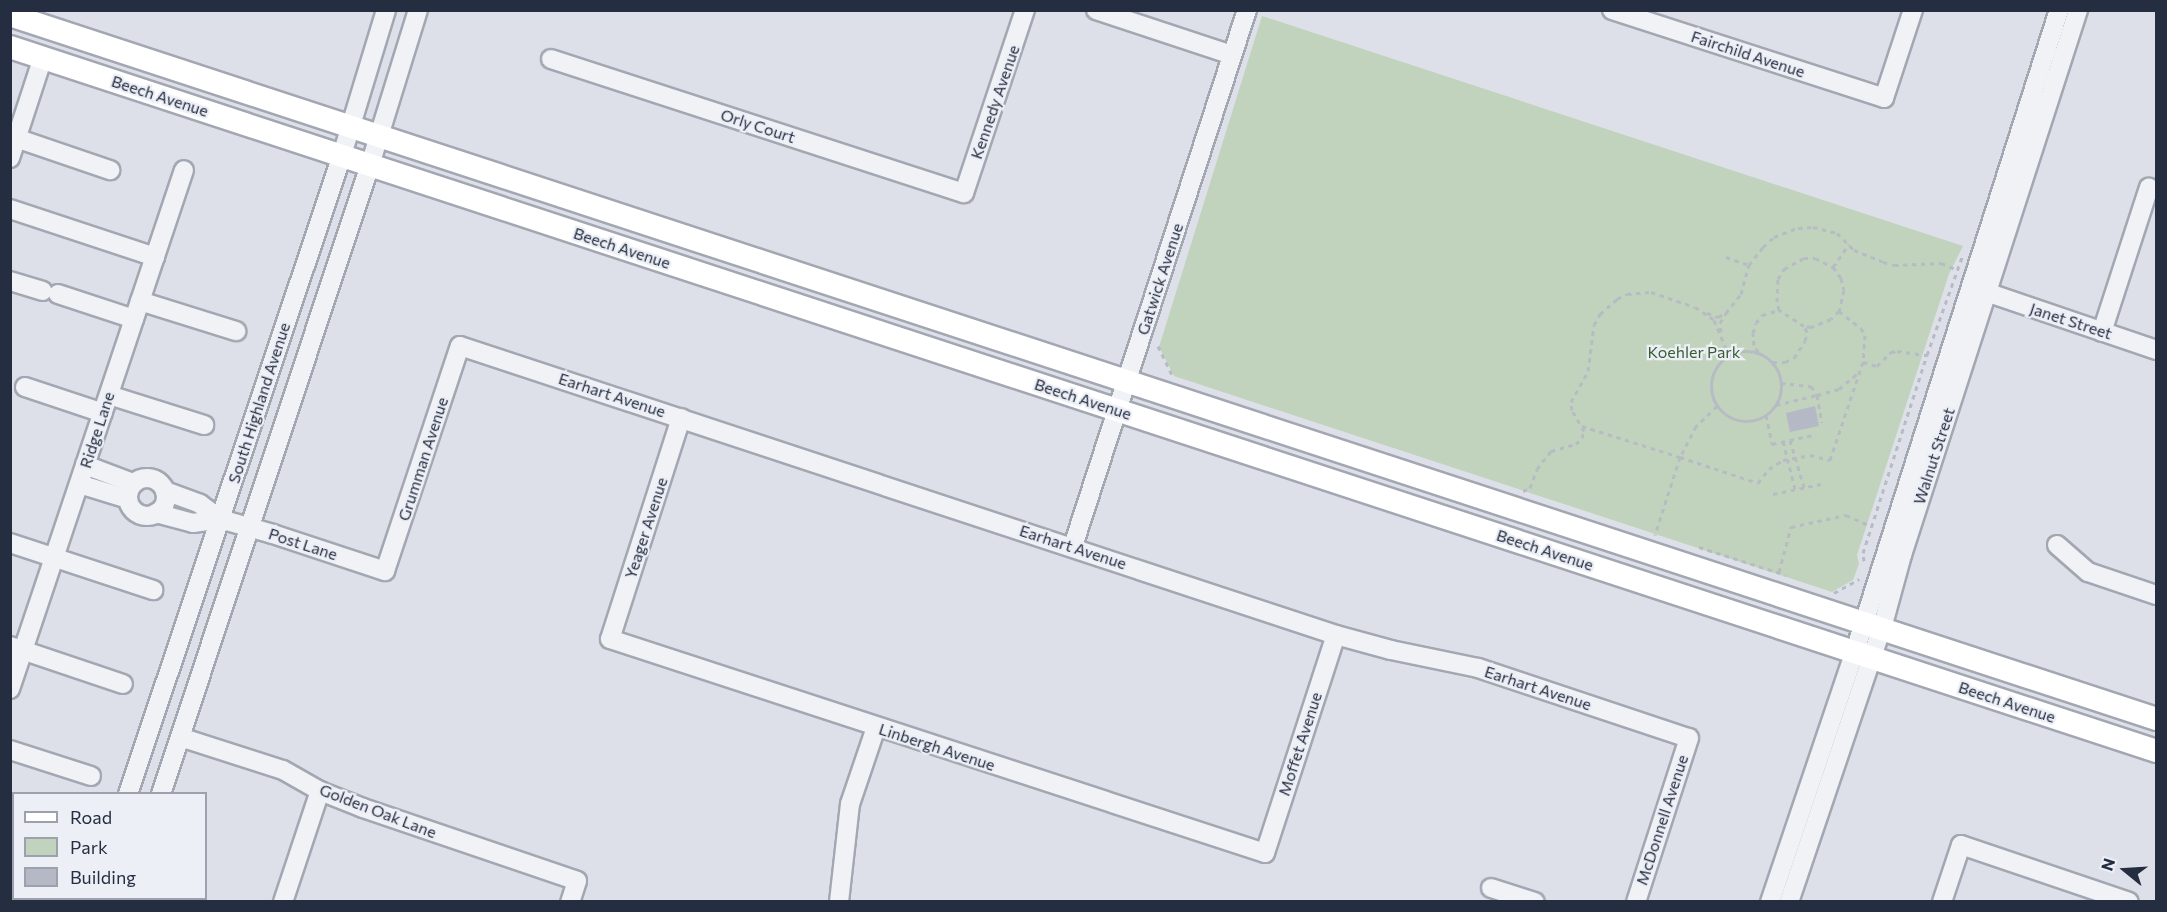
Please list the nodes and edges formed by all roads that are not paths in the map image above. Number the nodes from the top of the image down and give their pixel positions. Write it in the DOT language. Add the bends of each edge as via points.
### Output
graph roads {
  1 [pos="386,10"];
  2 [pos="418,10"];
  3 [pos="1025,10"];
  4 [pos="1096,10"];
  5 [pos="1246,10"];
  6 [pos="1612,10"];
  7 [pos="1913,10"];
  8 [pos="2059,10"];
  9 [pos="2078,10"];
  10 [pos="10,15"];
  11 [pos="10,47"];
  12 [pos="1232,55"];
  13 [pos="43,57"];
  14 [pos="551,59"];
  15 [pos="350,126"];
  16 [pos="379,134"];
  17 [pos="14,137"];
  18 [pos="342,155"];
  19 [pos="10,158"];
  20 [pos="370,165"];
  21 [pos="110,170"];
  22 [pos="184,170"];
  23 [pos="2149,187"];
  24 [pos="964,193"];
  25 [pos="10,209"];
  26 [pos="155,257"];
  27 [pos="10,280"];
  28 [pos="1986,292"];
  29 [pos="140,301"];
  30 [pos="134,319"];
  31 [pos="236,331"];
  32 [pos="2102,332"];
  33 [pos="460,346"];
  34 [pos="2157,350"];
  35 [pos="1128,380"];
  36 [pos="25,387"];
  37 [pos="109,395"];
  38 [pos="1118,411"];
  39 [pos="103,413"];
  40 [pos="681,418"];
  41 [pos="204,425"];
  42 [pos="85,465"];
  43 [pos="79,484"];
  44 [pos="130,491"];
  45 [pos="165,491"];
  46 [pos="156,513"];
  47 [pos="220,519"];
  48 [pos="250,527"];
  49 [pos="10,543"];
  50 [pos="2057,545"];
  51 [pos="1073,546"];
  52 [pos="55,557"];
  53 [pos="386,571"];
  54 [pos="153,590"];
  55 [pos="2157,595"];
  56 [pos="1872,625"];
  57 [pos="1336,635"];
  58 [pos="610,639"];
  59 [pos="17,649"];
  60 [pos="1863,654"];
  61 [pos="123,684"];
  62 [pos="10,689"];
  63 [pos="2157,719"];
  64 [pos="876,727"];
  65 [pos="180,737"];
  66 [pos="1689,738"];
  67 [pos="10,750"];
  68 [pos="2157,752"];
  69 [pos="91,776"];
  70 [pos="321,790"];
  71 [pos="129,792"];
  72 [pos="162,792"];
  73 [pos="1264,853"];
  74 [pos="1491,888"];
  75 [pos="283,902"];
  76 [pos="570,902"];
  77 [pos="838,902"];
  78 [pos="1535,902"];
  79 [pos="1636,902"];
  80 [pos="1770,902"];
  81 [pos="1789,902"];
  82 [pos="1942,902"];
  83 [pos="2129,902"];
  1 -- 15 [label="street, South Highland Avenue"];
  2 -- 16 [label="street, South Highland Avenue"];
  3 -- 24 [label="street, Kennedy Avenue"];
  4 -- 12 [label="street"];
  5 -- 12 [label="street, Gatwick Avenue"];
  6 -- 7 [label="street, Fairchild Avenue" via="1884,98"];
  8 -- 56 [label="street, Walnut Street"];
  9 -- 28 [label="street, Walnut Street"];
  10 -- 15 [label="main road, Beech Avenue"];
  11 -- 13 [label="main road, Beech Avenue"];
  12 -- 35 [label="street, Gatwick Avenue"];
  13 -- 17 [label="street"];
  13 -- 18 [label="main road, Beech Avenue"];
  14 -- 24 [label="street, Orly Court"];
  15 -- 16 [label="main road, Beech Avenue"];
  15 -- 18 [label="street, South Highland Avenue"];
  16 -- 20 [label="street, South Highland Avenue"];
  16 -- 35 [label="main road, Beech Avenue"];
  17 -- 19 [label="street"];
  17 -- 21 [label="street"];
  18 -- 20 [label="main road, Beech Avenue"];
  18 -- 47 [label="street, South Highland Avenue"];
  20 -- 38 [label="main road, Beech Avenue"];
  20 -- 48 [label="street, South Highland Avenue"];
  22 -- 26 [label="street, Ridge Lane"];
  23 -- 32 [label="street"];
  25 -- 26 [label="street"];
  26 -- 29 [label="street, Ridge Lane"];
  27 -- 30 [label="street"];
  28 -- 32 [label="street, Janet Street"];
  28 -- 56 [label="street, Walnut Street" via="1902,555"];
  29 -- 30 [label="street, Ridge Lane"];
  29 -- 31 [label="street"];
  30 -- 37 [label="street, Ridge Lane"];
  32 -- 34 [label="street, Janet Street"];
  33 -- 40 [label="street, Earhart Avenue"];
  33 -- 53 [label="street, Grumman Avenue"];
  35 -- 38 [label="street, Gatwick Avenue"];
  35 -- 56 [label="main road, Beech Avenue"];
  36 -- 39 [label="street"];
  37 -- 39 [label="street, Ridge Lane"];
  37 -- 41 [label="street"];
  38 -- 51 [label="street, Gatwick Avenue"];
  38 -- 60 [label="main road, Beech Avenue"];
  39 -- 42 [label="street, Ridge Lane"];
  40 -- 51 [label="street, Earhart Avenue"];
  40 -- 58 [label="street, Yeager Avenue"];
  42 -- 43 [label="street, Ridge Lane"];
  42 -- 44 [label="street"];
  43 -- 44 [label="street"];
  43 -- 52 [label="street, Ridge Lane"];
  44 -- 45 [label="street" via="145,477 162,485"];
  44 -- 46 [label="street" via="138,514"];
  45 -- 46 [label="street" via="165,504"];
  45 -- 47 [label="street" via="200,504"];
  46 -- 47 [label="street" via="193,523"];
  47 -- 48 [label="street, Post Lane"];
  47 -- 71 [label="street, South Highland Avenue"];
  48 -- 53 [label="street, Post Lane"];
  48 -- 65 [label="street, South Highland Avenue"];
  49 -- 52 [label="street"];
  50 -- 55 [label="street" via="2088,572"];
  51 -- 57 [label="street, Earhart Avenue"];
  52 -- 54 [label="street"];
  52 -- 59 [label="street, Ridge Lane"];
  56 -- 60 [label="street, Walnut Street"];
  56 -- 63 [label="main road, Beech Avenue"];
  57 -- 66 [label="street, Earhart Avenue" via="1478,668"];
  57 -- 73 [label="street, Moffet Avenue"];
  58 -- 64 [label="street, Linbergh Avenue"];
  59 -- 61 [label="street"];
  59 -- 62 [label="street, Ridge Lane"];
  60 -- 68 [label="main road, Beech Avenue"];
  60 -- 80 [label="street, Walnut Street"];
  60 -- 81 [label="street, Walnut Street"];
  64 -- 73 [label="street, Linbergh Avenue"];
  64 -- 77 [label="street" via="850,804"];
  65 -- 70 [label="street, Golden Oak Lane" via="283,770"];
  65 -- 72 [label="street, South Highland Avenue"];
  66 -- 79 [label="street, McDonnell Avenue"];
  67 -- 69 [label="street"];
  70 -- 75 [label="street"];
  70 -- 76 [label="street, Golden Oak Lane" via="577,881"];
  74 -- 78 [label="street"];
  82 -- 83 [label="street" via="1961,845"];
}
